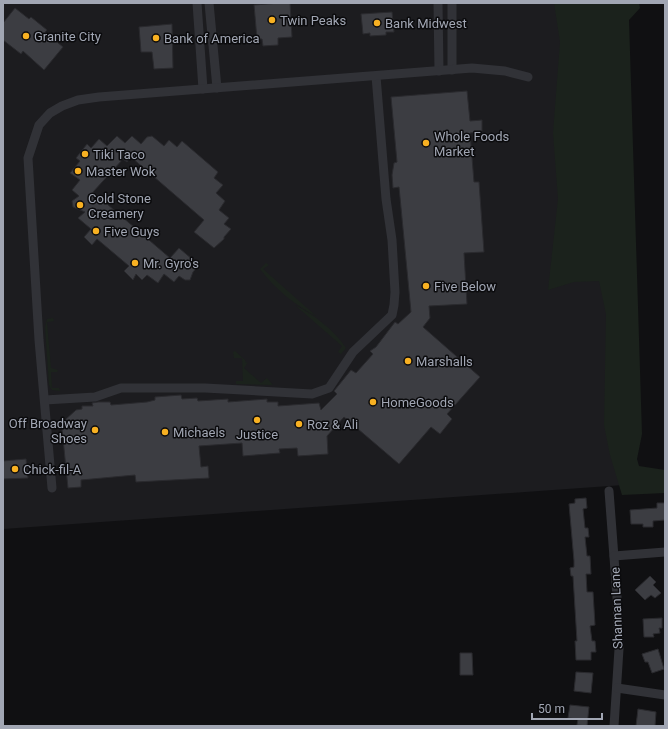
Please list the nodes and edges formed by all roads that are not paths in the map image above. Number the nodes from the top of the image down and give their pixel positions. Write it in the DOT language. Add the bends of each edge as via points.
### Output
graph roads {
  1 [pos="197,3"];
  2 [pos="209,3"];
  3 [pos="438,3"];
  4 [pos="452,3"];
  5 [pos="452,70"];
  6 [pos="439,71"];
  7 [pos="376,76"];
  8 [pos="528,77"];
  9 [pos="217,88"];
  10 [pos="203,89"];
  11 [pos="45,400"];
  12 [pos="52,488"];
  13 [pos="609,491"];
  14 [pos="665,552"];
  15 [pos="614,556"];
  16 [pos="617,688"];
  17 [pos="665,695"];
  18 [pos="614,726"];
  1 -- 10 [label="street"];
  2 -- 9 [label="street"];
  3 -- 6 [label="street"];
  4 -- 5 [label="street"];
  5 -- 6 [label="street"];
  5 -- 8 [label="street" via="472,68 505,71"];
  6 -- 7 [label="street"];
  7 -- 9 [label="street"];
  7 -- 11 [label="street" via="392,240 396,292 394,305 392,315 353,352 328,388 312,394 205,388 121,388 95,397"];
  9 -- 10 [label="street"];
  10 -- 11 [label="street" via="78,100 50,113 39,125 28,158"];
  11 -- 12 [label="street"];
  13 -- 15 [label="street, Shannan Lane"];
  14 -- 15 [label="street"];
  15 -- 16 [label="street, Shannan Lane" via="619,648"];
  16 -- 17 [label="street"];
  16 -- 18 [label="street, Shannan Lane"];
}
